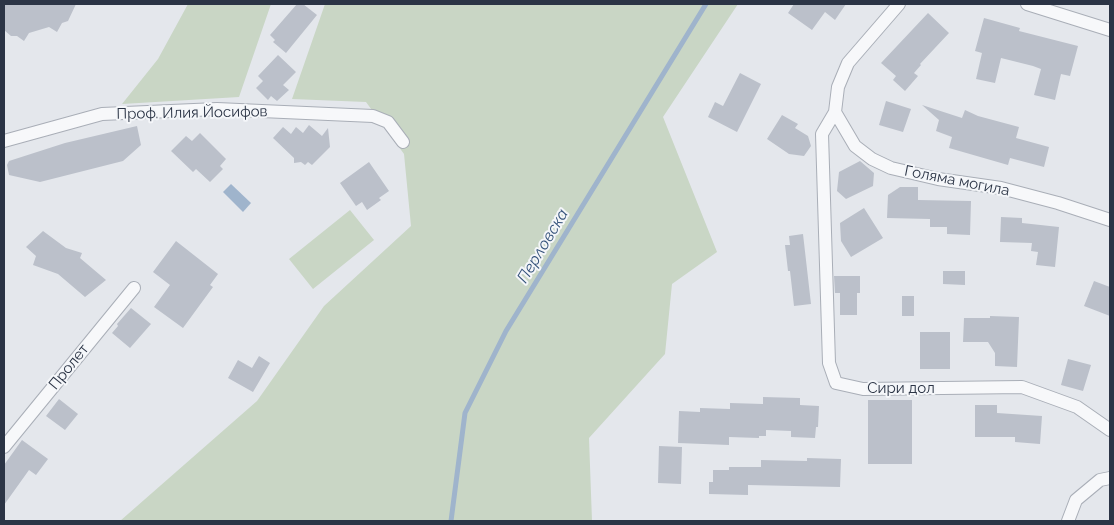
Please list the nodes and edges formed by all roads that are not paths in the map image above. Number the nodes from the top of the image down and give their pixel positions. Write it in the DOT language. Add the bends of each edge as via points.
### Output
graph roads {
  1 [pos="899,4"];
  2 [pos="1027,4"];
  3 [pos="1110,20"];
  4 [pos="1090,24"];
  5 [pos="1110,30"];
  6 [pos="835,112"];
  7 [pos="4,141"];
  8 [pos="403,142"];
  9 [pos="1110,220"];
  10 [pos="134,288"];
  11 [pos="1110,430"];
  12 [pos="4,447"];
  13 [pos="1110,478"];
  14 [pos="1068,521"];
  1 -- 6 [label="street" via="848,63 838,86"];
  2 -- 4 [label="street"];
  3 -- 4 [label="street"];
  4 -- 5 [label="street"];
  6 -- 9 [label="street, Голяма могила" via="855,146 891,168 1001,188"];
  6 -- 11 [label="street, Сири дол" via="822,134 829,363 836,383 863,389 1022,388 1078,407"];
  7 -- 8 [label="street, Проф. Илия Йосифов" via="102,114 217,109 373,116 388,122"];
  10 -- 12 [label="street, Пролет"];
  13 -- 14 [label="street" via="1100,480 1076,500"];
}
